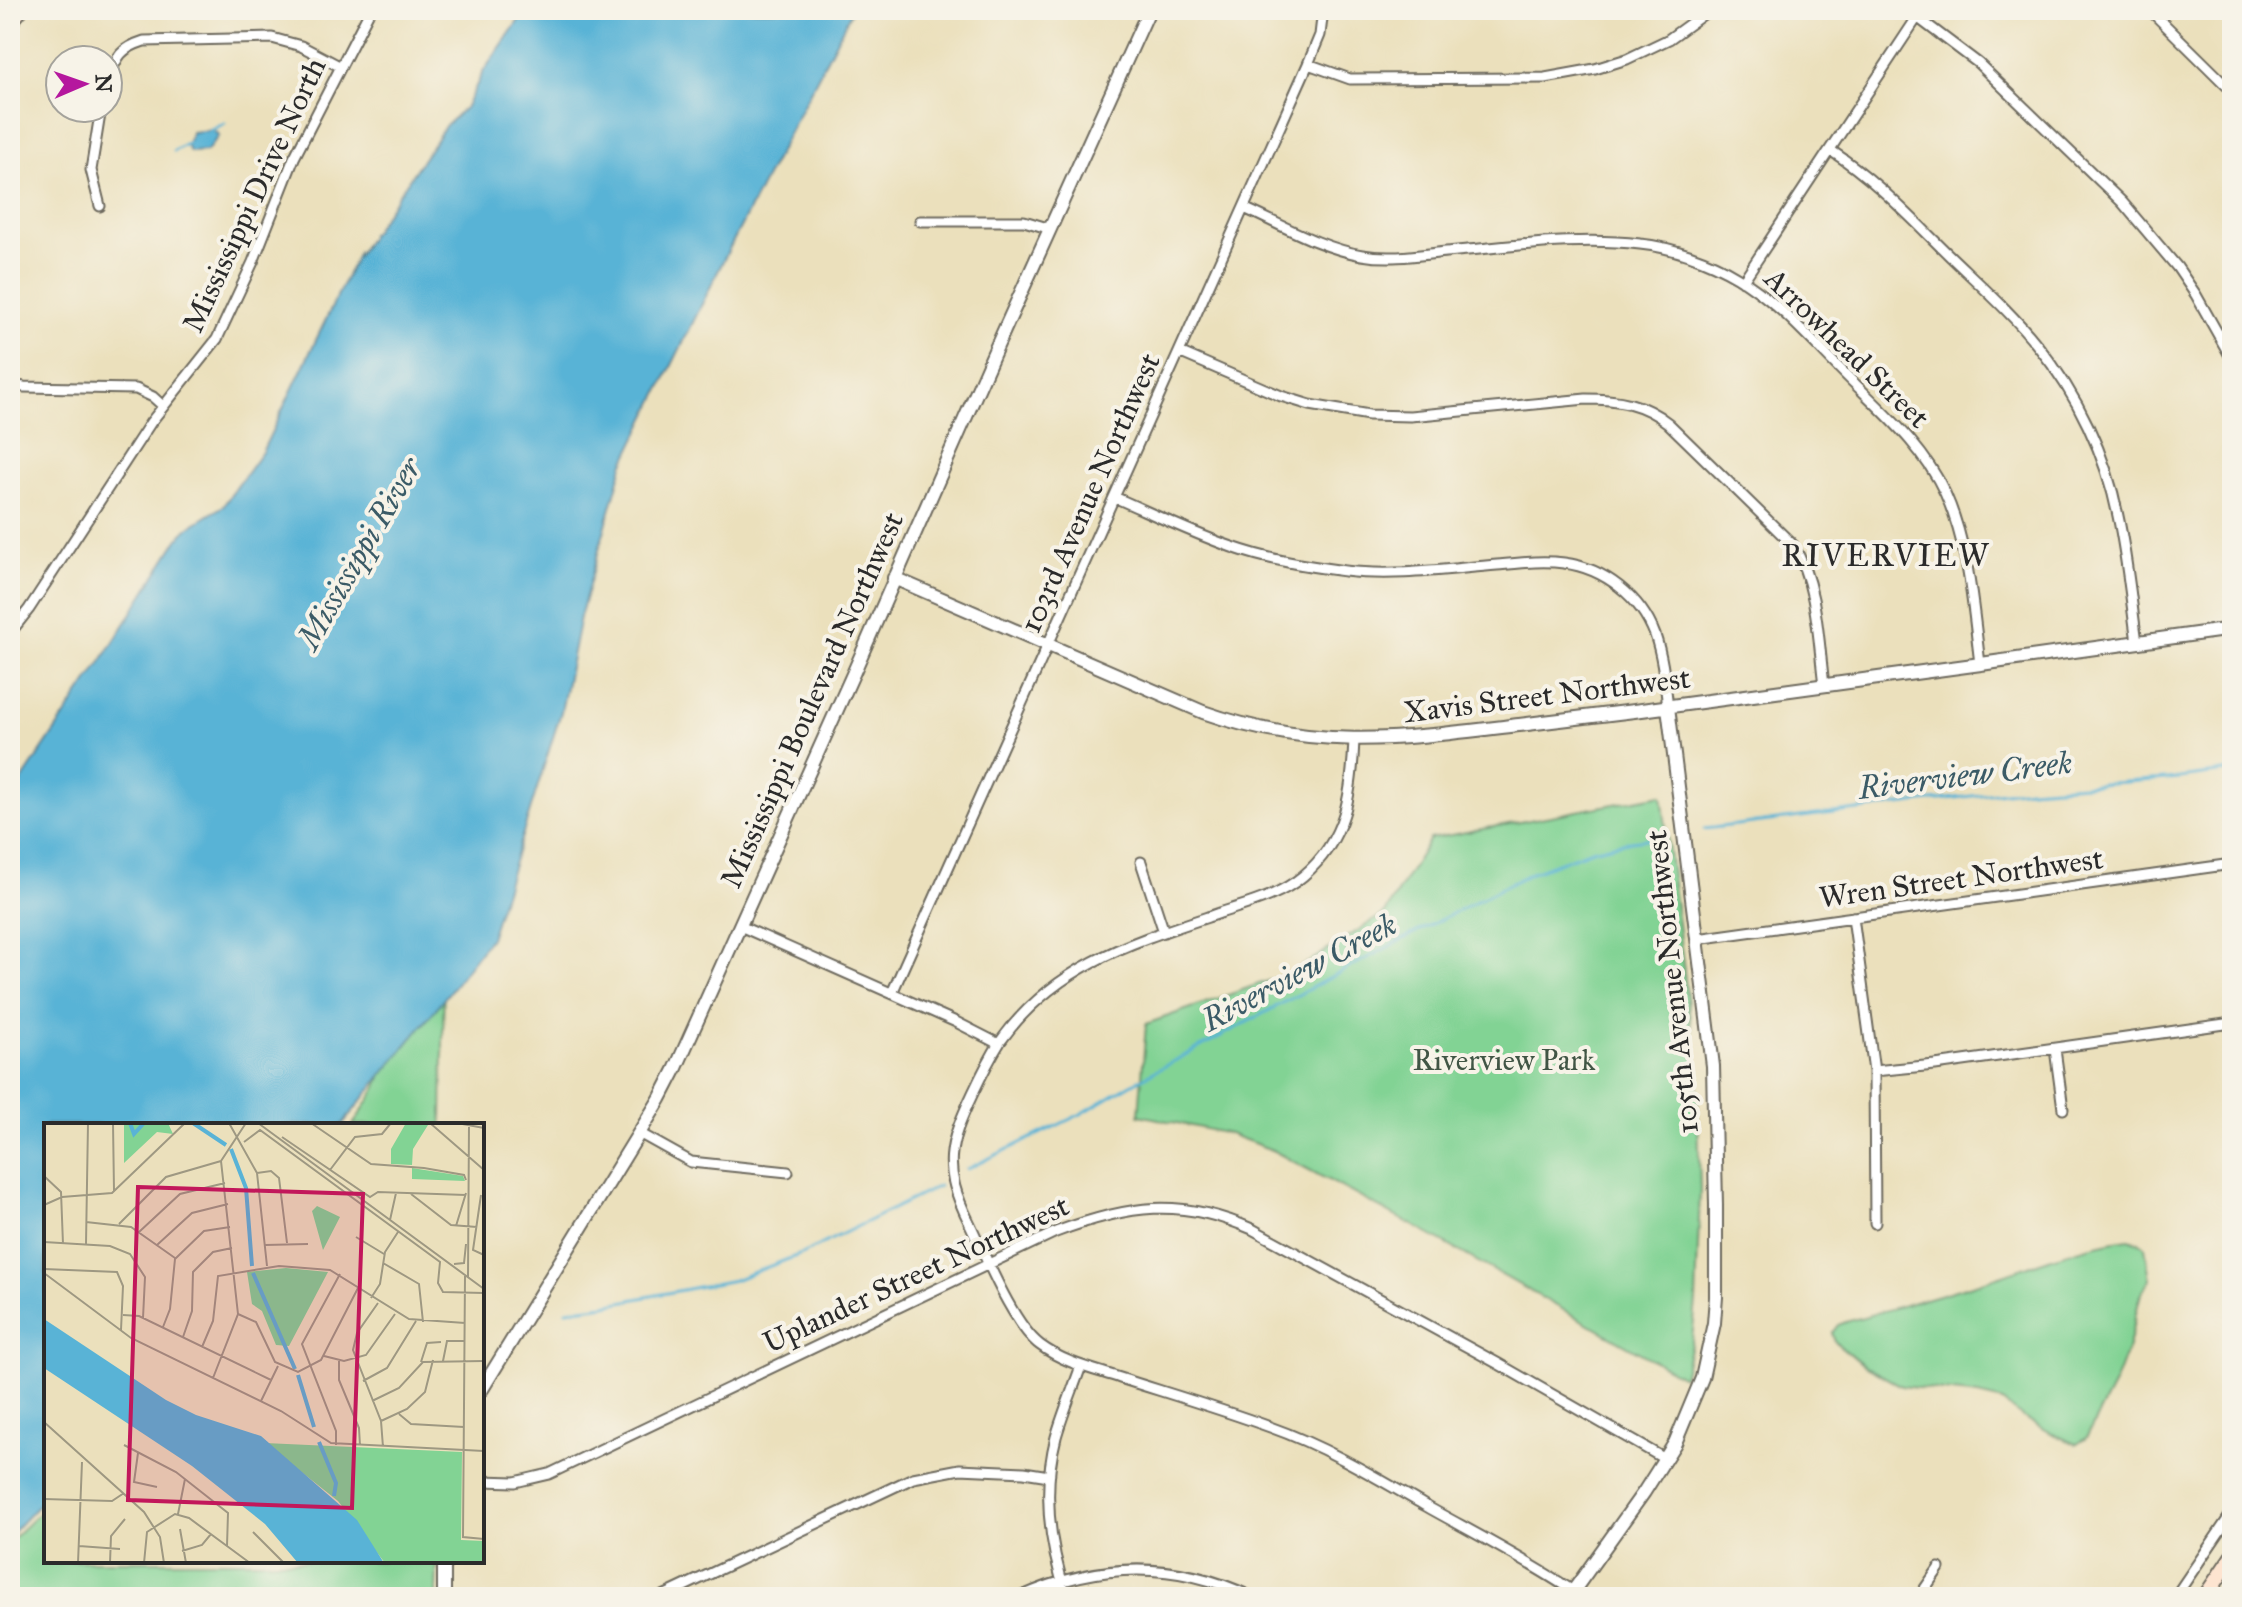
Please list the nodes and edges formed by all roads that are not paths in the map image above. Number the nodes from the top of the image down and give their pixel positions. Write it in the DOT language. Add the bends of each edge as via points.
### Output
graph roads {
  1 [pos="20,10"];
  2 [pos="370,10"];
  3 [pos="1149,10"];
  4 [pos="1323,10"];
  5 [pos="1709,10"];
  6 [pos="2150,10"];
  7 [pos="1919,14"];
  8 [pos="10,22"];
  9 [pos="124,50"];
  10 [pos="1308,64"];
  11 [pos="341,67"];
  12 [pos="2232,91"];
  13 [pos="98,124"];
  14 [pos="1830,150"];
  15 [pos="100,206"];
  16 [pos="1244,208"];
  17 [pos="920,221"];
  18 [pos="1051,229"];
  19 [pos="1743,281"];
  20 [pos="1179,352"];
  21 [pos="2232,359"];
  22 [pos="10,385"];
  23 [pos="163,406"];
  24 [pos="1114,497"];
  25 [pos="894,578"];
  26 [pos="2232,629"];
  27 [pos="10,633"];
  28 [pos="2137,642"];
  29 [pos="1048,645"];
  30 [pos="1980,664"];
  31 [pos="1824,685"];
  32 [pos="1668,707"];
  33 [pos="1354,740"];
  34 [pos="1141,862"];
  35 [pos="2232,864"];
  36 [pos="1853,917"];
  37 [pos="740,926"];
  38 [pos="1164,932"];
  39 [pos="1697,939"];
  40 [pos="892,993"];
  41 [pos="2232,1023"];
  42 [pos="999,1044"];
  43 [pos="2055,1049"];
  44 [pos="1874,1071"];
  45 [pos="2063,1109"];
  46 [pos="639,1133"];
  47 [pos="788,1172"];
  48 [pos="1875,1223"];
  49 [pos="989,1263"];
  50 [pos="1081,1366"];
  51 [pos="484,1386"];
  52 [pos="1665,1459"];
  53 [pos="1049,1476"];
  54 [pos="484,1481"];
  55 [pos="2232,1513"];
  56 [pos="2232,1557"];
  57 [pos="444,1563"];
  58 [pos="1939,1568"];
  59 [pos="1061,1580"];
  60 [pos="1571,1594"];
  61 [pos="444,1597"];
  62 [pos="661,1597"];
  63 [pos="1020,1597"];
  64 [pos="1067,1597"];
  65 [pos="1252,1597"];
  66 [pos="1919,1597"];
  67 [pos="2175,1597"];
  68 [pos="2205,1597"];
  1 -- 8 [label="main road"];
  2 -- 11 [label="street, Mississippi Drive North"];
  3 -- 18 [label="street, Mississippi Boulevard Northwest"];
  4 -- 10 [label="street, 103rd Avenue Northwest"];
  5 -- 10 [label="street" via="1669,39 1627,59 1545,78 1350,79"];
  6 -- 12 [label="street"];
  7 -- 14 [label="street"];
  7 -- 21 [label="street" via="1978,63 2122,202 2177,267"];
  9 -- 11 [label="street" via="144,41 272,38"];
  10 -- 16 [label="street, 103rd Avenue Northwest"];
  11 -- 23 [label="street, Mississippi Drive North" via="294,158 217,339"];
  13 -- 15 [label="street" via="91,170"];
  14 -- 19 [label="street"];
  14 -- 28 [label="street" via="1875,183 2024,330 2066,387 2113,493"];
  16 -- 19 [label="street, Arrowhead Street" via="1339,249 1372,256 1613,241 1682,254"];
  16 -- 20 [label="street, 103rd Avenue Northwest"];
  17 -- 18 [label="street" via="1024,221"];
  18 -- 25 [label="street, Mississippi Boulevard Northwest"];
  19 -- 30 [label="street, Arrowhead Street" via="1899,428 1939,481 1961,535"];
  20 -- 24 [label="street, 103rd Avenue Northwest"];
  20 -- 31 [label="street" via="1281,396 1369,415 1586,399 1644,407 1668,423 1793,545 1810,588"];
  22 -- 23 [label="street" via="136,389"];
  23 -- 27 [label="street, Mississippi Drive North"];
  24 -- 29 [label="street, 103rd Avenue Northwest"];
  24 -- 32 [label="street" via="1232,547 1344,571 1414,572 1537,562 1587,568 1627,593 1646,618 1659,651"];
  25 -- 29 [label="street, Xavis Street Northwest"];
  25 -- 37 [label="street, Mississippi Boulevard Northwest"];
  26 -- 28 [label="street, Xavis Street Northwest"];
  28 -- 30 [label="street, Xavis Street Northwest"];
  29 -- 33 [label="street, Xavis Street Northwest" via="1239,724"];
  29 -- 40 [label="street, 103rd Avenue Northwest"];
  30 -- 31 [label="street, Xavis Street Northwest"];
  31 -- 32 [label="street, Xavis Street Northwest"];
  32 -- 33 [label="street, Xavis Street Northwest" via="1426,737"];
  32 -- 39 [label="street, 105th Avenue Northwest"];
  33 -- 38 [label="street" via="1346,812 1330,846 1305,874 1272,895"];
  34 -- 38 [label="street"];
  35 -- 36 [label="street, Wren Street Northwest"];
  36 -- 39 [label="street, Wren Street Northwest"];
  36 -- 44 [label="street"];
  37 -- 40 [label="street"];
  37 -- 46 [label="street, Mississippi Boulevard Northwest" via="675,1070"];
  38 -- 42 [label="street" via="1076,970 1031,1007"];
  39 -- 52 [label="street, 105th Avenue Northwest" via="1714,1090 1716,1297 1702,1378"];
  40 -- 42 [label="street"];
  41 -- 43 [label="street"];
  42 -- 49 [label="street" via="958,1124 951,1156 955,1189"];
  43 -- 44 [label="street"];
  43 -- 45 [label="street"];
  44 -- 48 [label="street"];
  46 -- 47 [label="street" via="691,1162"];
  46 -- 51 [label="street, Mississippi Boulevard Northwest"];
  49 -- 50 [label="street" via="1029,1335"];
  49 -- 52 [label="street, Uplander Street Northwest" via="1056,1232 1116,1213 1172,1207 1223,1216"];
  49 -- 54 [label="street, Uplander Street Northwest" via="549,1474 515,1482"];
  50 -- 53 [label="street" via="1056,1437"];
  50 -- 60 [label="street" via="1270,1427 1327,1451 1516,1556"];
  52 -- 60 [label="street, 105th Avenue Northwest"];
  53 -- 59 [label="street" via="1048,1513"];
  53 -- 62 [label="street" via="960,1469 913,1478"];
  55 -- 67 [label="street"];
  56 -- 68 [label="main road"];
  57 -- 61 [label="street"];
  58 -- 66 [label="street"];
  59 -- 63 [label="street"];
  59 -- 64 [label="street"];
  59 -- 65 [label="street" via="1100,1572 1169,1571"];
}
